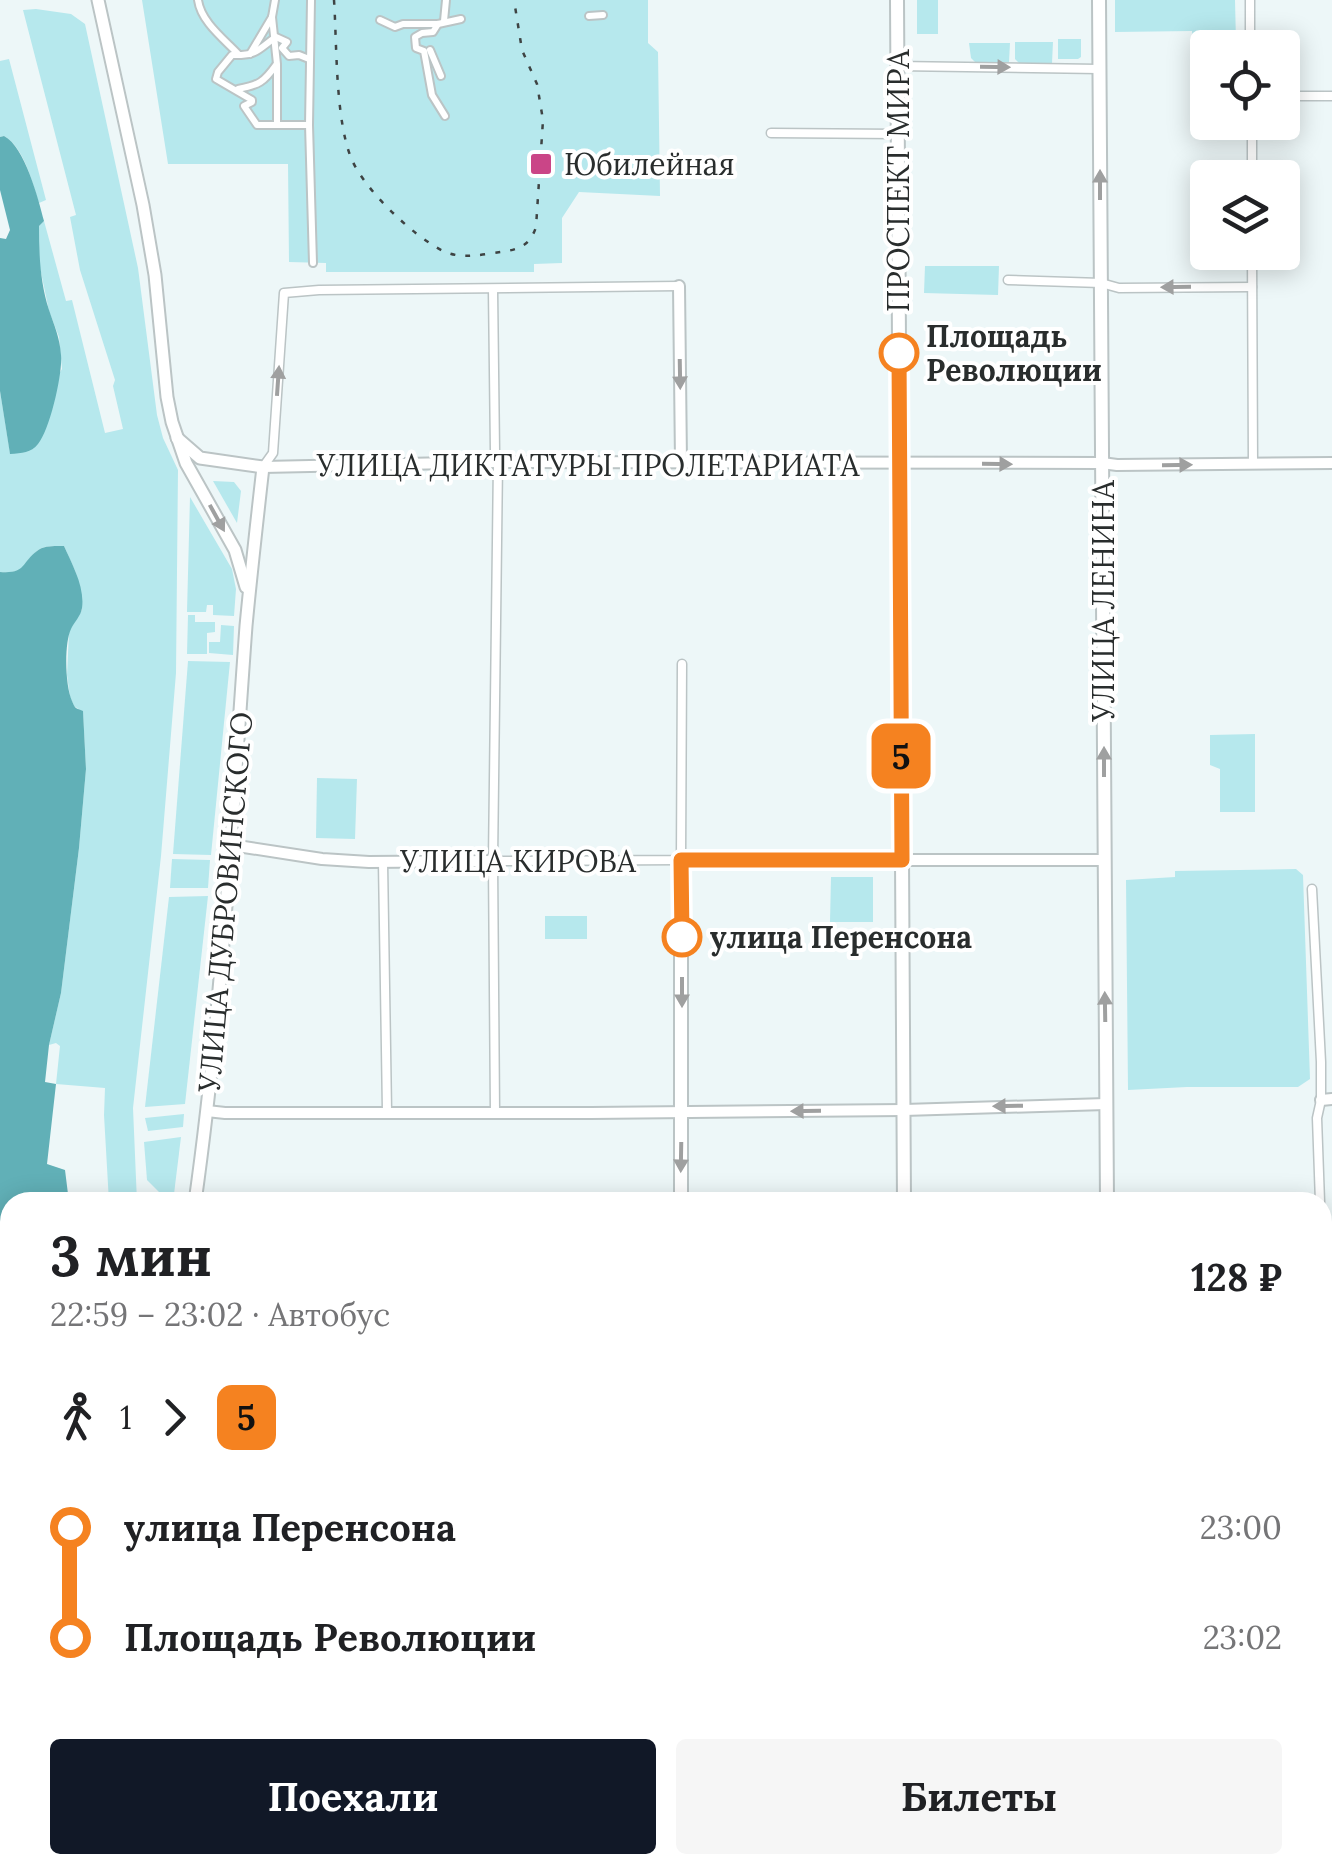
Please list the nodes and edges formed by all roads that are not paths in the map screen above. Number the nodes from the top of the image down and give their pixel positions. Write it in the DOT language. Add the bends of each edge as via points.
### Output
graph roads {
  1 [pos="98,0"];
  2 [pos="198,0"];
  3 [pos="275,0"];
  4 [pos="311,0"];
  5 [pos="446,0"];
  6 [pos="897,0"];
  7 [pos="1099,0"];
  8 [pos="1250,0"];
  9 [pos="603,15"];
  10 [pos="589,16"];
  11 [pos="272,17"];
  12 [pos="460,19"];
  13 [pos="380,20"];
  14 [pos="441,22"];
  15 [pos="395,27"];
  16 [pos="1250,30"];
  17 [pos="433,32"];
  18 [pos="276,37"];
  19 [pos="415,37"];
  20 [pos="427,50"];
  21 [pos="239,55"];
  22 [pos="250,56"];
  23 [pos="309,60"];
  24 [pos="277,64"];
  25 [pos="897,66"];
  26 [pos="1099,69"];
  27 [pos="428,74"];
  28 [pos="234,89"];
  29 [pos="1300,96"];
  30 [pos="1332,96"];
  31 [pos="446,116"];
  32 [pos="277,125"];
  33 [pos="309,126"];
  34 [pos="772,133"];
  35 [pos="898,134"];
  36 [pos="313,263"];
  37 [pos="1252,270"];
  38 [pos="1008,280"];
  39 [pos="1101,283"];
  40 [pos="678,286"];
  41 [pos="1252,286"];
  42 [pos="494,288"];
  43 [pos="177,438"];
  44 [pos="498,462"];
  45 [pos="681,462"];
  46 [pos="900,463"];
  47 [pos="1102,463"];
  48 [pos="1332,463"];
  49 [pos="1253,464"];
  50 [pos="263,467"];
  51 [pos="249,601"];
  52 [pos="682,664"];
  53 [pos="232,845"];
  54 [pos="681,860"];
  55 [pos="902,860"];
  56 [pos="1105,860"];
  57 [pos="493,861"];
  58 [pos="383,862"];
  59 [pos="1312,889"];
  60 [pos="1326,1100"];
  61 [pos="1106,1104"];
  62 [pos="904,1110"];
  63 [pos="208,1111"];
  64 [pos="682,1111"];
  65 [pos="386,1112"];
  66 [pos="494,1113"];
  67 [pos="197,1192"];
  68 [pos="681,1192"];
  69 [pos="904,1192"];
  70 [pos="1107,1192"];
  71 [pos="1320,1192"];
  1 -- 43 [label="main road, УЛИЦА ДУБРОВИНСКОГО" via="146,222"];
  2 -- 21 [label="street"];
  3 -- 11 [label="street"];
  4 -- 23 [label="street"];
  5 -- 14 [label="street"];
  6 -- 25 [label="main road, ПРОСПЕКТ МИРА"];
  7 -- 26 [label="main road, УЛИЦА ЛЕНИНА"];
  8 -- 16 [label="street"];
  9 -- 10 [label="street"];
  11 -- 18 [label="street"];
  11 -- 22 [label="street"];
  12 -- 14 [label="street"];
  13 -- 15 [label="street"];
  14 -- 15 [label="street"];
  14 -- 17 [label="street"];
  15 -- 19 [label="street"];
  17 -- 19 [label="street"];
  17 -- 20 [label="street" via="435,42"];
  18 -- 22 [label="street"];
  18 -- 23 [label="street" via="287,42 282,48 290,56"];
  18 -- 24 [label="street"];
  19 -- 20 [label="street" via="416,48"];
  20 -- 27 [label="street"];
  20 -- 27 [label="street" via="440,72"];
  21 -- 22 [label="street"];
  21 -- 28 [label="street" via="216,78"];
  23 -- 33 [label="street"];
  24 -- 28 [label="street" via="266,80"];
  24 -- 32 [label="street"];
  25 -- 26 [label="street, one-way"];
  25 -- 35 [label="main road, ПРОСПЕКТ МИРА"];
  39 -- 26 [label="main road, УЛИЦА ЛЕНИНА, one-way"];
  27 -- 31 [label="street"];
  28 -- 32 [label="street" via="252,100 244,106 258,125"];
  29 -- 30 [label="street"];
  32 -- 33 [label="street"];
  33 -- 36 [label="street"];
  34 -- 35 [label="street"];
  35 -- 46 [label="main road, ПРОСПЕКТ МИРА"];
  37 -- 41 [label="street"];
  38 -- 39 [label="street"];
  41 -- 39 [label="street, one-way"];
  39 -- 47 [label="main road, УЛИЦА ЛЕНИНА"];
  40 -- 42 [label="street"];
  40 -- 45 [label="street, one-way"];
  41 -- 49 [label="street"];
  42 -- 44 [label="street"];
  50 -- 42 [label="street, УЛИЦА ДУБРОВИНСКОГО, one-way" via="273,453 284,293"];
  43 -- 50 [label="main road" via="200,458"];
  43 -- 51 [label="main road, УЛИЦА ДУБРОВИНСКОГО, one-way" via="234,550"];
  44 -- 45 [label="street, УЛИЦА ДИКТАТУРЫ ПРОЛЕТАРИАТА"];
  44 -- 50 [label="street, УЛИЦА ДИКТАТУРЫ ПРОЛЕТАРИАТА"];
  44 -- 57 [label="street"];
  45 -- 46 [label="street, УЛИЦА ДИКТАТУРЫ ПРОЛЕТАРИАТА"];
  46 -- 47 [label="street, УЛИЦА ДИКТАТУРЫ ПРОЛЕТАРИАТА, one-way"];
  46 -- 55 [label="main road, ПРОСПЕКТ МИРА"];
  47 -- 49 [label="street, УЛИЦА ДИКТАТУРЫ ПРОЛЕТАРИАТА, one-way"];
  56 -- 47 [label="main road, УЛИЦА ЛЕНИНА, one-way"];
  48 -- 49 [label="street, УЛИЦА ДИКТАТУРЫ ПРОЛЕТАРИАТА"];
  50 -- 51 [label="main road, УЛИЦА ДУБРОВИНСКОГО"];
  51 -- 53 [label="main road, УЛИЦА ДУБРОВИНСКОГО"];
  52 -- 54 [label="street"];
  53 -- 58 [label="street, УЛИЦА КИРОВА"];
  53 -- 63 [label="main road, УЛИЦА ДУБРОВИНСКОГО"];
  54 -- 55 [label="main road, УЛИЦА КИРОВА"];
  54 -- 57 [label="street, УЛИЦА КИРОВА"];
  54 -- 64 [label="main road, one-way"];
  55 -- 56 [label="street, УЛИЦА КИРОВА"];
  55 -- 62 [label="main road, ПРОСПЕКТ МИРА"];
  61 -- 56 [label="main road, УЛИЦА ЛЕНИНА, one-way"];
  57 -- 58 [label="street, УЛИЦА КИРОВА"];
  57 -- 66 [label="street"];
  58 -- 65 [label="street"];
  59 -- 60 [label="street"];
  60 -- 71 [label="street" via="1317,1118"];
  61 -- 62 [label="street, one-way"];
  61 -- 70 [label="main road, УЛИЦА ЛЕНИНА"];
  62 -- 64 [label="street, one-way"];
  62 -- 69 [label="main road, ПРОСПЕКТ МИРА"];
  63 -- 65 [label="street"];
  63 -- 67 [label="main road, УЛИЦА ДУБРОВИНСКОГО"];
  64 -- 66 [label="street"];
  64 -- 68 [label="main road, one-way"];
  65 -- 66 [label="street"];
}
